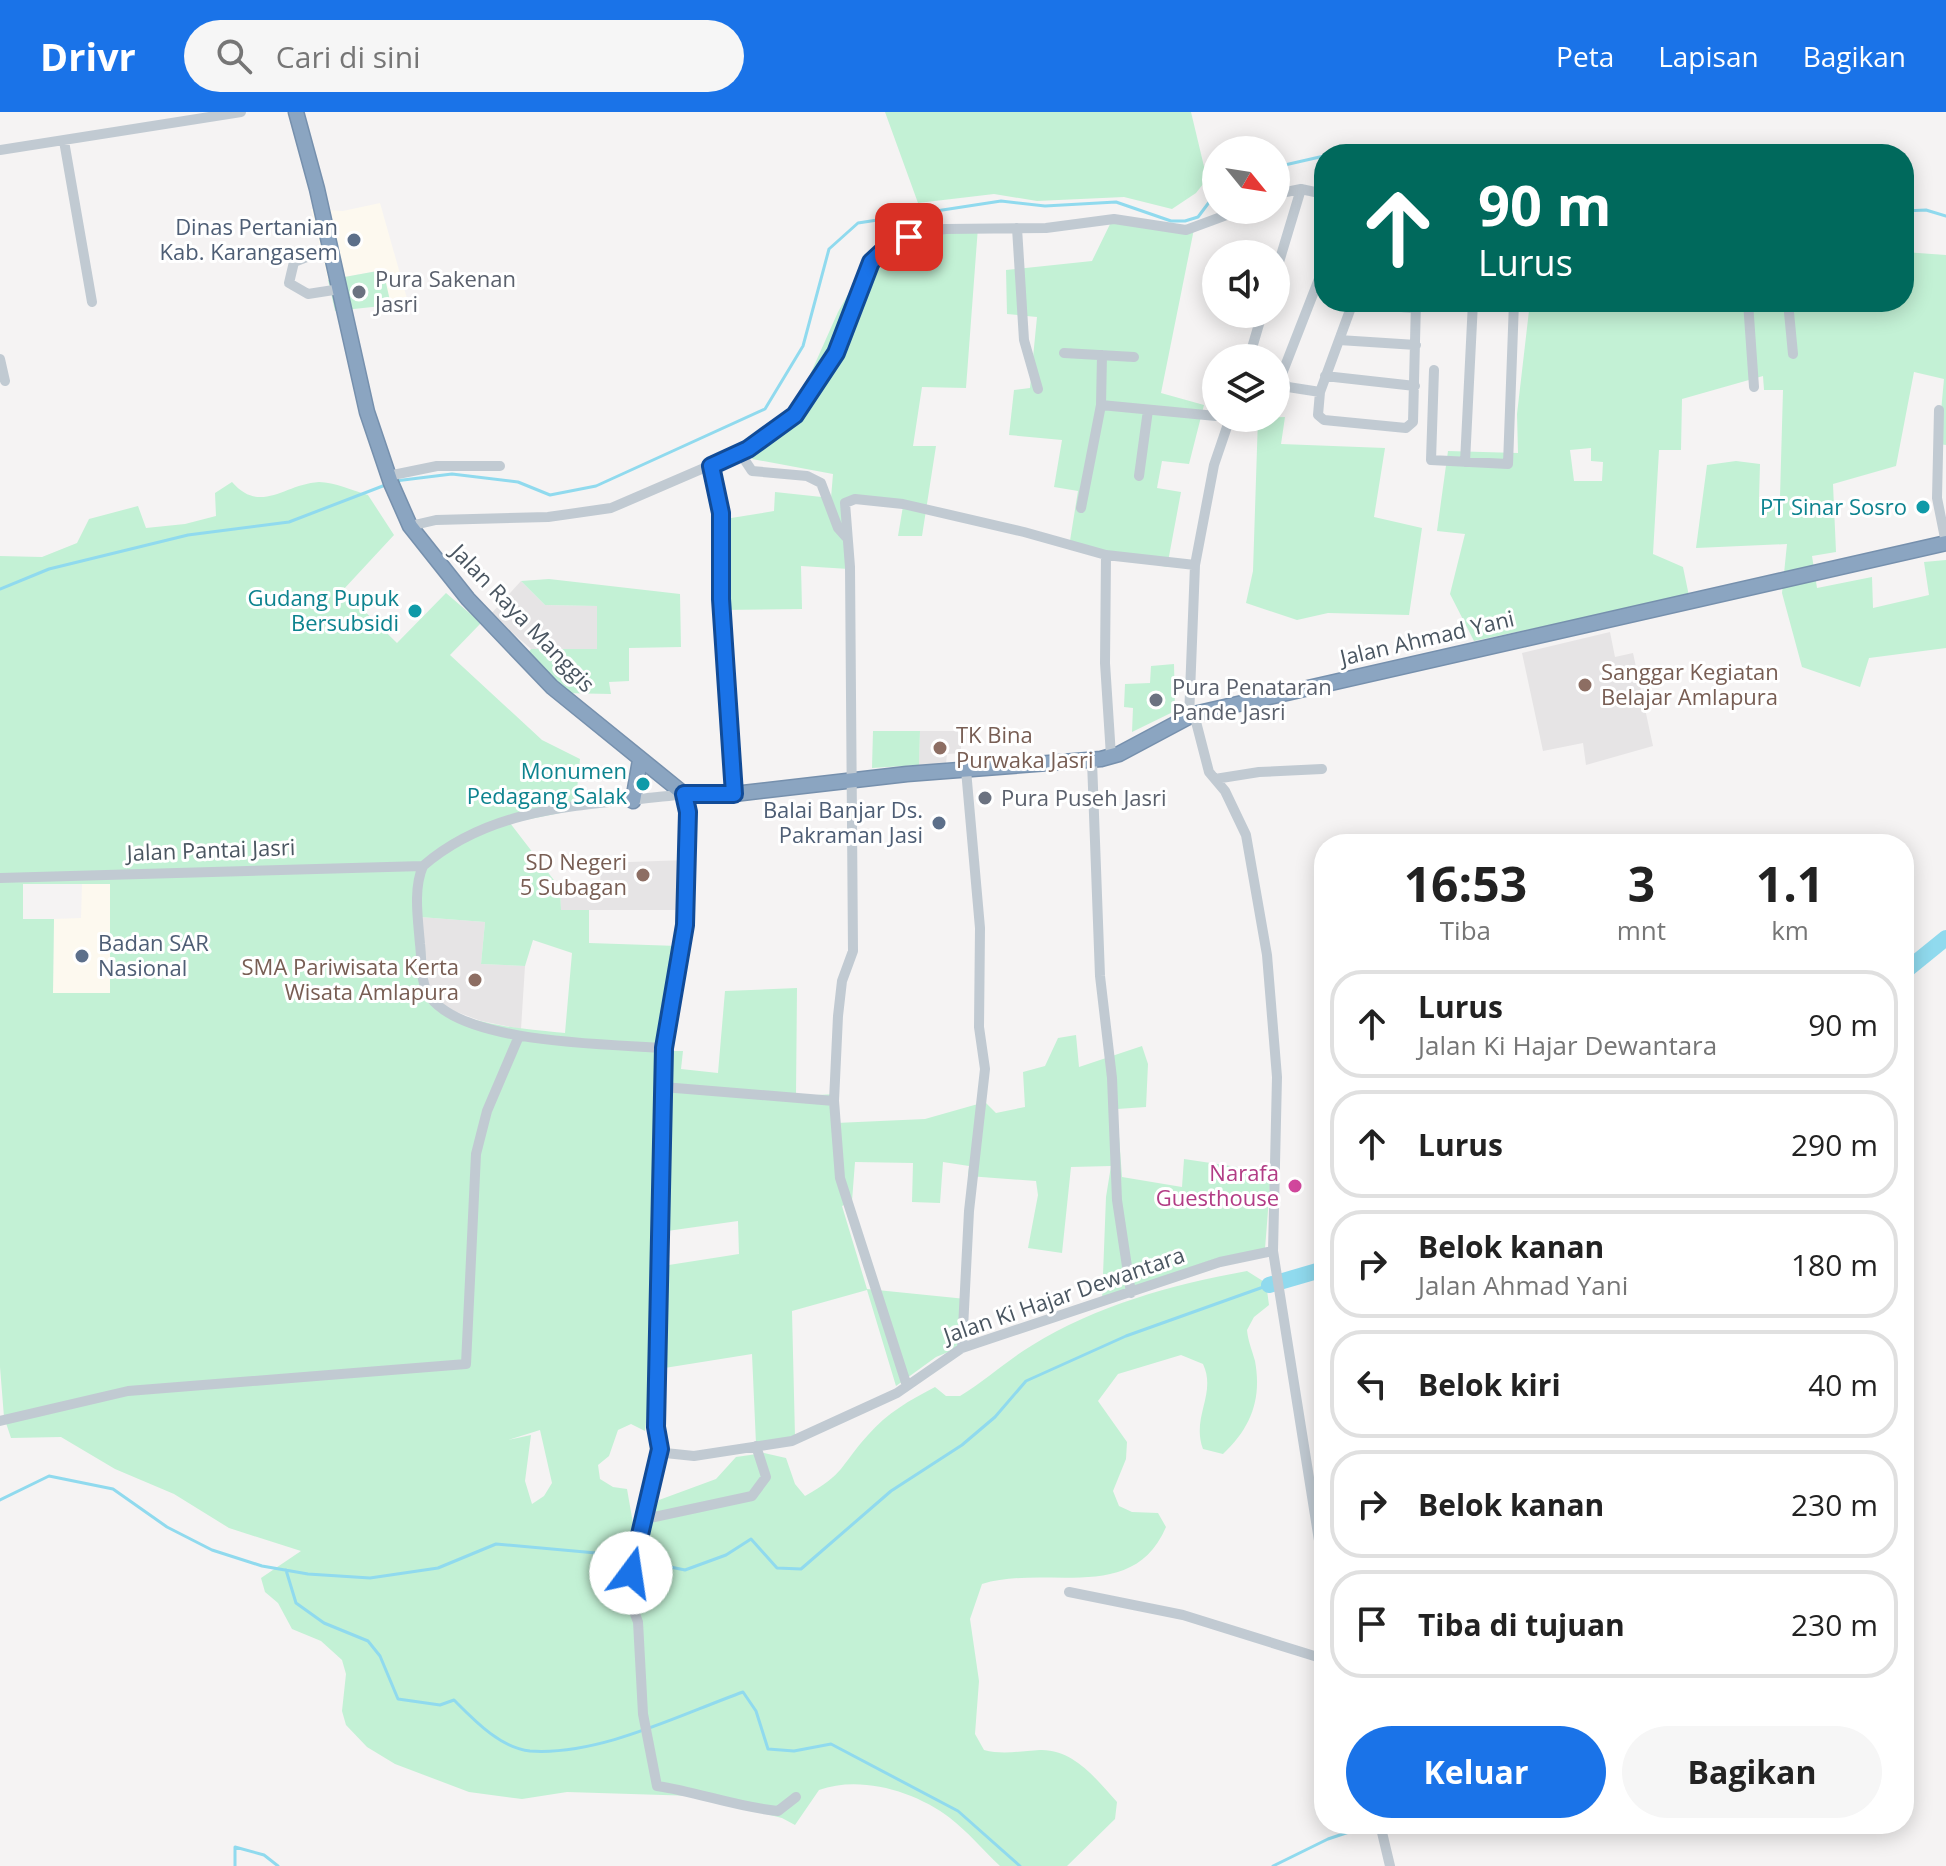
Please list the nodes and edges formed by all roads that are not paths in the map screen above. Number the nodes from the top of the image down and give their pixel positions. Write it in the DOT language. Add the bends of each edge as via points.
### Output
graph roads {
  1 [pos="241,112"];
  2 [pos="296,112"];
  3 [pos="64,141"];
  4 [pos="0,150"];
  5 [pos="1301,189"];
  6 [pos="1290,191"];
  7 [pos="1314,192"];
  8 [pos="1202,224"];
  9 [pos="1017,228"];
  10 [pos="1286,240"];
  11 [pos="330,248"];
  12 [pos="340,289"];
  13 [pos="1314,292"];
  14 [pos="92,302"];
  15 [pos="1350,312"];
  16 [pos="1416,312"];
  17 [pos="1472,312"];
  18 [pos="1514,312"];
  19 [pos="1749,312"];
  20 [pos="1789,312"];
  21 [pos="1339,340"];
  22 [pos="1416,345"];
  23 [pos="1064,353"];
  24 [pos="1793,354"];
  25 [pos="1102,355"];
  26 [pos="1134,357"];
  27 [pos="0,359"];
  28 [pos="1434,370"];
  29 [pos="1325,376"];
  30 [pos="5,381"];
  31 [pos="1415,386"];
  32 [pos="1754,387"];
  33 [pos="1038,389"];
  34 [pos="1320,392"];
  35 [pos="1101,405"];
  36 [pos="1148,410"];
  37 [pos="1939,410"];
  38 [pos="1202,415"];
  39 [pos="1225,432"];
  40 [pos="740,453"];
  41 [pos="1465,462"];
  42 [pos="500,466"];
  43 [pos="711,466"];
  44 [pos="1139,476"];
  45 [pos="389,478"];
  46 [pos="1081,508"];
  47 [pos="410,526"];
  48 [pos="846,537"];
  49 [pos="1946,543"];
  50 [pos="1106,555"];
  51 [pos="1195,565"];
  52 [pos="1192,716"];
  53 [pos="1111,756"];
  54 [pos="640,760"];
  55 [pos="1092,761"];
  56 [pos="1322,769"];
  57 [pos="966,770"];
  58 [pos="1215,779"];
  59 [pos="853,781"];
  60 [pos="684,794"];
  61 [pos="734,794"];
  62 [pos="633,801"];
  63 [pos="423,866"];
  64 [pos="0,878"];
  65 [pos="519,1036"];
  66 [pos="664,1048"];
  67 [pos="663,1087"];
  68 [pos="834,1101"];
  69 [pos="1273,1251"];
  70 [pos="1131,1293"];
  71 [pos="962,1348"];
  72 [pos="907,1386"];
  73 [pos="0,1421"];
  74 [pos="756,1446"];
  75 [pos="660,1449"];
  76 [pos="1314,1507"];
  77 [pos="645,1519"];
  78 [pos="1069,1592"];
  79 [pos="1314,1656"];
  80 [pos="796,1797"];
  81 [pos="1382,1834"];
  82 [pos="1390,1866"];
  1 -- 3 [label="street"];
  2 -- 11 [label="highway, Jalan Raya Manggis"];
  3 -- 4 [label="street"];
  3 -- 14 [label="street"];
  5 -- 6 [label="street"];
  5 -- 7 [label="street"];
  5 -- 10 [label="street"];
  8 -- 9 [label="street" via="1186,230 1114,219"];
  9 -- 33 [label="street" via="1024,340"];
  9 -- 40 [label="street" via="945,229 909,237 877,256 836,353 813,392 776,432"];
  11 -- 12 [label="highway, Jalan Raya Manggis"];
  11 -- 12 [label="street" via="294,262 289,283 308,294"];
  12 -- 45 [label="highway, Jalan Raya Manggis" via="367,412"];
  13 -- 34 [label="street" via="1280,379 1288,387"];
  15 -- 21 [label="street"];
  16 -- 22 [label="street"];
  17 -- 41 [label="street"];
  18 -- 41 [label="street" via="1508,464"];
  19 -- 32 [label="street"];
  20 -- 24 [label="street"];
  21 -- 22 [label="street"];
  21 -- 29 [label="street"];
  22 -- 31 [label="street"];
  23 -- 25 [label="street"];
  25 -- 26 [label="street"];
  25 -- 35 [label="street"];
  27 -- 30 [label="street"];
  28 -- 41 [label="street" via="1431,460"];
  29 -- 31 [label="street"];
  29 -- 34 [label="street"];
  31 -- 34 [label="street" via="1410,427 1324,420 1318,415"];
  35 -- 36 [label="street"];
  35 -- 46 [label="street"];
  36 -- 38 [label="street"];
  36 -- 44 [label="street"];
  37 -- 49 [label="street" via="1937,498"];
  39 -- 51 [label="street"];
  40 -- 43 [label="street"];
  40 -- 48 [label="street" via="751,470 807,476 821,483"];
  42 -- 45 [label="street" via="437,466"];
  43 -- 47 [label="street" via="611,508"];
  43 -- 61 [label="street" via="721,513"];
  45 -- 47 [label="highway, Jalan Raya Manggis"];
  47 -- 54 [label="highway, Jalan Raya Manggis" via="468,599 552,687"];
  48 -- 50 [label="street" via="845,503 855,499 903,504"];
  48 -- 59 [label="street"];
  49 -- 52 [label="highway, Jalan Ahmad Yani"];
  50 -- 51 [label="street"];
  50 -- 53 [label="street"];
  51 -- 52 [label="street"];
  52 -- 53 [label="highway, Jalan Ahmad Yani"];
  52 -- 58 [label="street"];
  53 -- 55 [label="highway, Jalan Ahmad Yani"];
  54 -- 60 [label="highway, Jalan Raya Manggis"];
  54 -- 62 [label="highway"];
  55 -- 57 [label="highway, Jalan Ahmad Yani"];
  55 -- 70 [label="street" via="1099,968 1108,1031 1114,1170"];
  56 -- 58 [label="street"];
  57 -- 59 [label="highway, Jalan Ahmad Yani"];
  57 -- 71 [label="street" via="985,1069 969,1211"];
  58 -- 69 [label="street" via="1246,835 1267,955 1277,1077"];
  59 -- 61 [label="highway, Jalan Ahmad Yani"];
  59 -- 68 [label="street" via="853,951 840,990"];
  60 -- 61 [label="highway, Jalan Ahmad Yani"];
  60 -- 62 [label="street"];
  60 -- 66 [label="street" via="685,925"];
  62 -- 63 [label="street" via="574,803 516,818 461,840"];
  63 -- 64 [label="street, Jalan Pantai Jasri"];
  63 -- 65 [label="street" via="418,921 431,998 472,1024"];
  65 -- 66 [label="street"];
  65 -- 73 [label="street" via="487,1111 476,1154 466,1364 128,1391"];
  66 -- 67 [label="street"];
  67 -- 68 [label="street"];
  67 -- 75 [label="street" via="656,1427"];
  68 -- 72 [label="street" via="840,1178"];
  69 -- 70 [label="street, Jalan Ki Hajar Dewantara" via="1220,1262"];
  69 -- 76 [label="street"];
  70 -- 71 [label="street, Jalan Ki Hajar Dewantara"];
  71 -- 72 [label="street, Jalan Ki Hajar Dewantara"];
  72 -- 74 [label="street, Jalan Ki Hajar Dewantara" via="805,1437"];
  74 -- 75 [label="street, Jalan Ki Hajar Dewantara" via="685,1456"];
  74 -- 77 [label="street" via="766,1477 752,1496"];
  75 -- 77 [label="street"];
  77 -- 80 [label="street" via="629,1598 638,1622 643,1714 657,1786 778,1811"];
  78 -- 79 [label="street" via="1183,1615"];
  81 -- 82 [label="street"];
}
